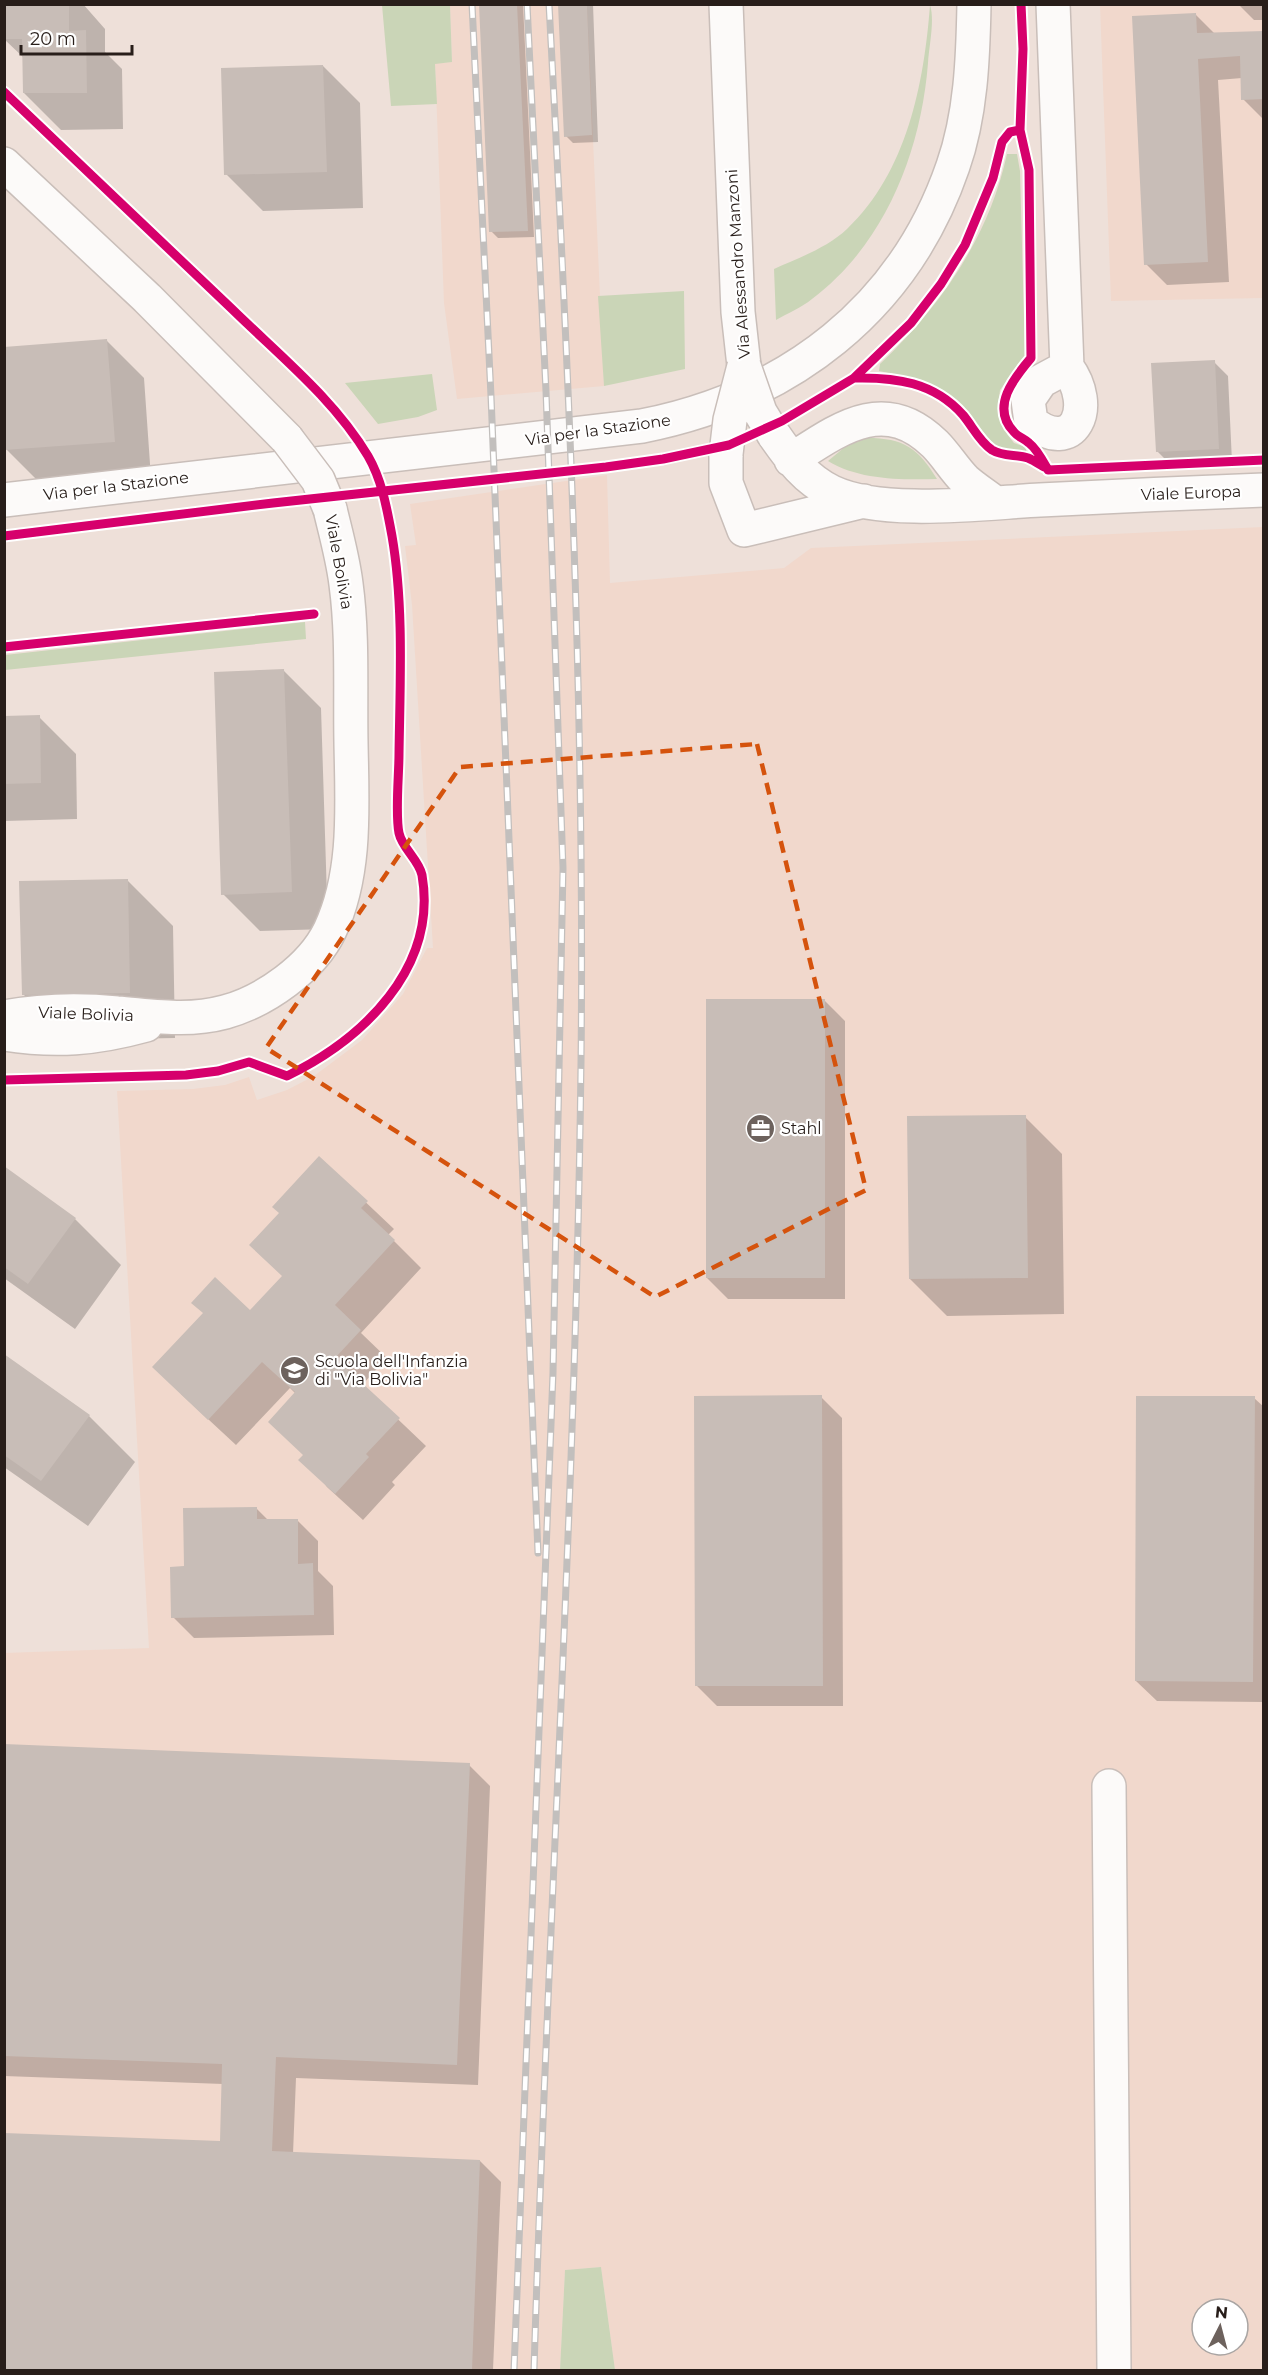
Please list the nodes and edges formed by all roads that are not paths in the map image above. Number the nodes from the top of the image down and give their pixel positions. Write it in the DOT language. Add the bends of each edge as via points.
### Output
graph roads {
  1 [pos="726,4"];
  2 [pos="974,4"];
  3 [pos="1053,4"];
  4 [pos="4,164"];
  5 [pos="743,353"];
  6 [pos="1067,367"];
  7 [pos="783,448"];
  8 [pos="1263,490"];
  9 [pos="1118,496"];
  10 [pos="4,500"];
  11 [pos="864,501"];
  12 [pos="994,502"];
  13 [pos="4,1017"];
  14 [pos="168,1019"];
  15 [pos="4,1034"];
  16 [pos="1109,1786"];
  17 [pos="1114,2370"];
  1 -- 5 [label="street, Via Alessandro Manzoni" via="732,195"];
  2 -- 10 [label="street, Via per la Stazione" via="972,61 962,136 942,195 918,243 889,285 845,332 793,368 744,394 677,420 604,432"];
  3 -- 6 [label="street"];
  4 -- 14 [label="street, Viale Bolivia, bridge" via="147,298 286,439 318,480 342,558 349,615 352,808 340,907 313,956 258,999 197,1018"];
  5 -- 7 [label="street, Via Alessandro Manzoni, bridge" via="760,412"];
  5 -- 11 [label="street, bridge" via="730,420 726,483 744,530"];
  7 -- 11 [label="street, Via Alessandro Manzoni" via="812,481 833,493"];
  7 -- 12 [label="street" via="860,421 899,421 935,444 964,479"];
  8 -- 9 [label="street, Viale Europa"];
  9 -- 12 [label="street, Via Alessandro Manzoni"];
  11 -- 12 [label="street, Via Alessandro Manzoni" via="935,505"];
  13 -- 14 [label="street, Viale Bolivia" via="74,1011"];
  14 -- 15 [label="street, Viale Bolivia" via="74,1040"];
  16 -- 17 [label="street"];
}
